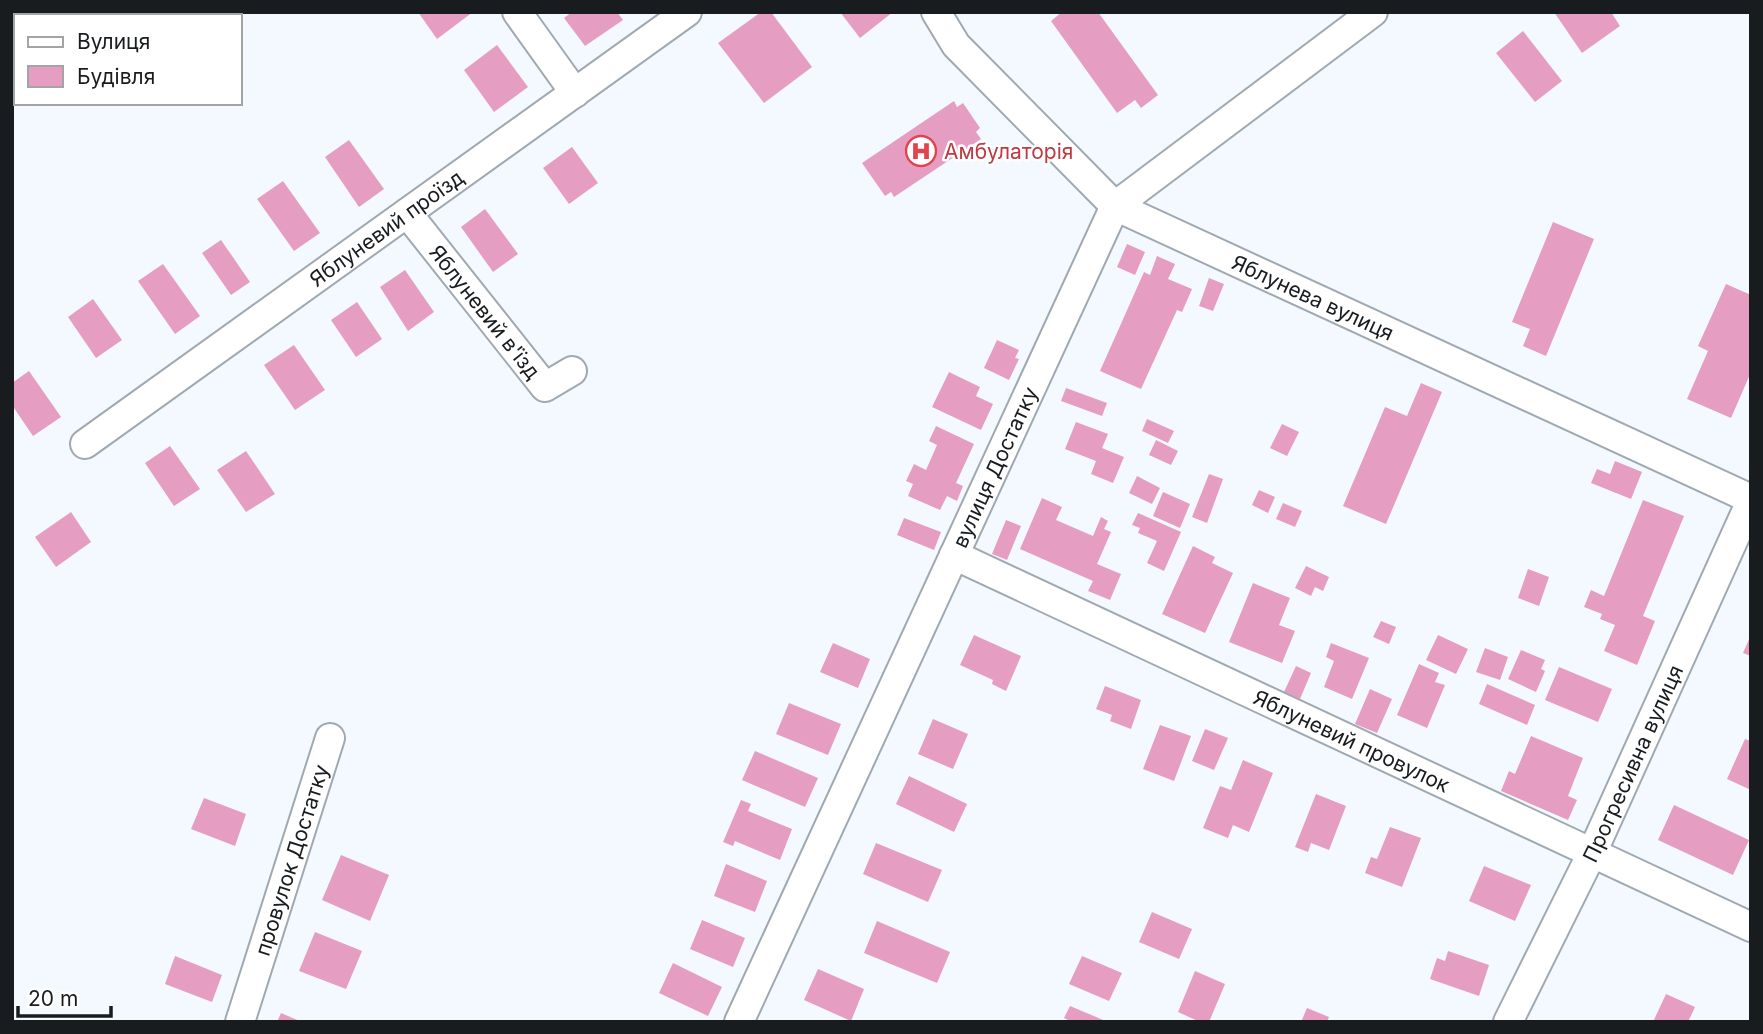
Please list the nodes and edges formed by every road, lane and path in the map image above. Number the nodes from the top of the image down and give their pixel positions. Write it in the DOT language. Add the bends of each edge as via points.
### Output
graph roads {
  1 [pos="517,12"];
  2 [pos="687,12"];
  3 [pos="936,12"];
  4 [pos="1373,12"];
  5 [pos="575,93"];
  6 [pos="1115,206"];
  7 [pos="407,213"];
  8 [pos="572,370"];
  9 [pos="85,444"];
  10 [pos="1751,500"];
  11 [pos="954,555"];
  12 [pos="330,738"];
  13 [pos="1592,853"];
  14 [pos="1751,927"];
  15 [pos="240,1022"];
  16 [pos="738,1022"];
  17 [pos="1508,1022"];
  1 -- 5 [label="street"];
  2 -- 5 [label="street, Яблуневий проїзд"];
  3 -- 6 [label="street, Яблунева вулиця" via="956,45"];
  4 -- 6 [label="street, вулиця Достатку"];
  5 -- 7 [label="street, Яблуневий проїзд"];
  6 -- 10 [label="street, Яблунева вулиця"];
  6 -- 11 [label="street, вулиця Достатку"];
  7 -- 8 [label="street, Яблуневий в'їзд" via="545,387"];
  7 -- 9 [label="street, Яблуневий проїзд"];
  10 -- 13 [label="street, Прогресивна вулиця"];
  11 -- 13 [label="street, Яблуневий провулок"];
  11 -- 16 [label="street, вулиця Достатку"];
  12 -- 15 [label="street, провулок Достатку"];
  13 -- 14 [label="street, Яблуневий провулок"];
  13 -- 17 [label="street, Прогресивна вулиця"];
}
